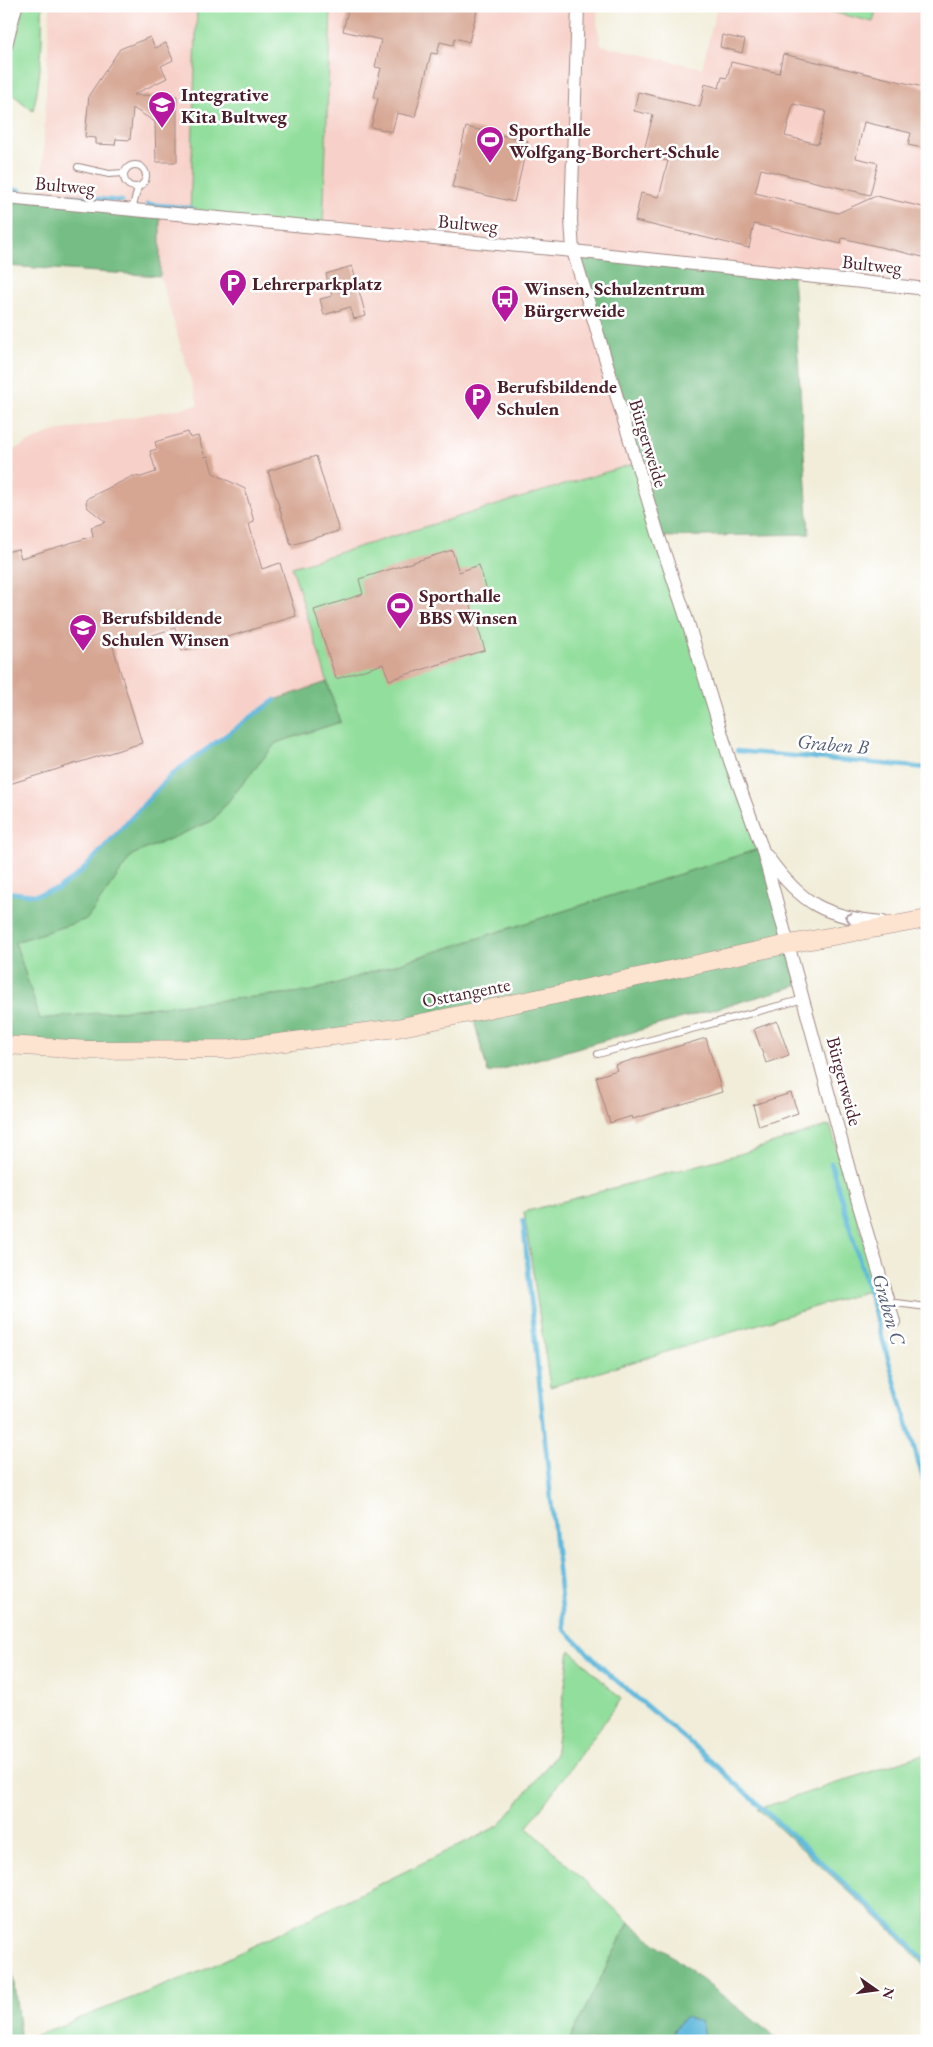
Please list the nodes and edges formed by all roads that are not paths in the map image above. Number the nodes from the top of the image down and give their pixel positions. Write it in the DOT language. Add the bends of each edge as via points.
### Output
graph roads {
  1 [pos="16,6"];
  2 [pos="578,6"];
  3 [pos="6,45"];
  4 [pos="78,167"];
  5 [pos="124,173"];
  6 [pos="138,187"];
  7 [pos="6,198"];
  8 [pos="132,210"];
  9 [pos="573,251"];
  10 [pos="927,289"];
  11 [pos="762,848"];
  12 [pos="927,919"];
  13 [pos="896,923"];
  14 [pos="789,944"];
  15 [pos="804,999"];
  16 [pos="6,1045"];
  17 [pos="598,1054"];
  18 [pos="888,1302"];
  19 [pos="927,1308"];
  20 [pos="894,1322"];
  1 -- 3 [label="street"];
  2 -- 9 [label="street, Bürgerweide" via="571,220"];
  4 -- 5 [label="lane" via="109,174"];
  5 -- 6 [label="lane" via="129,186"];
  5 -- 6 [label="lane" via="133,164 145,169 145,182"];
  6 -- 8 [label="lane"];
  7 -- 8 [label="street, Bultweg"];
  8 -- 9 [label="street, Bultweg"];
  9 -- 10 [label="street, Bultweg"];
  9 -- 11 [label="street, Bürgerweide" via="730,761"];
  13 -- 11 [label="street, Bürgerweide, one-way" via="860,920 816,906 798,894 782,877"];
  11 -- 14 [label="street, Bürgerweide"];
  12 -- 13 [label="main road, Osttangente"];
  13 -- 14 [label="main road, Osttangente"];
  14 -- 15 [label="street, Bürgerweide"];
  14 -- 16 [label="main road, Osttangente" via="397,1028 230,1049 89,1050"];
  15 -- 17 [label="lane"];
  15 -- 18 [label="street, Bürgerweide"];
  18 -- 19 [label="lane"];
  18 -- 20 [label="street, Bürgerweide"];
}
